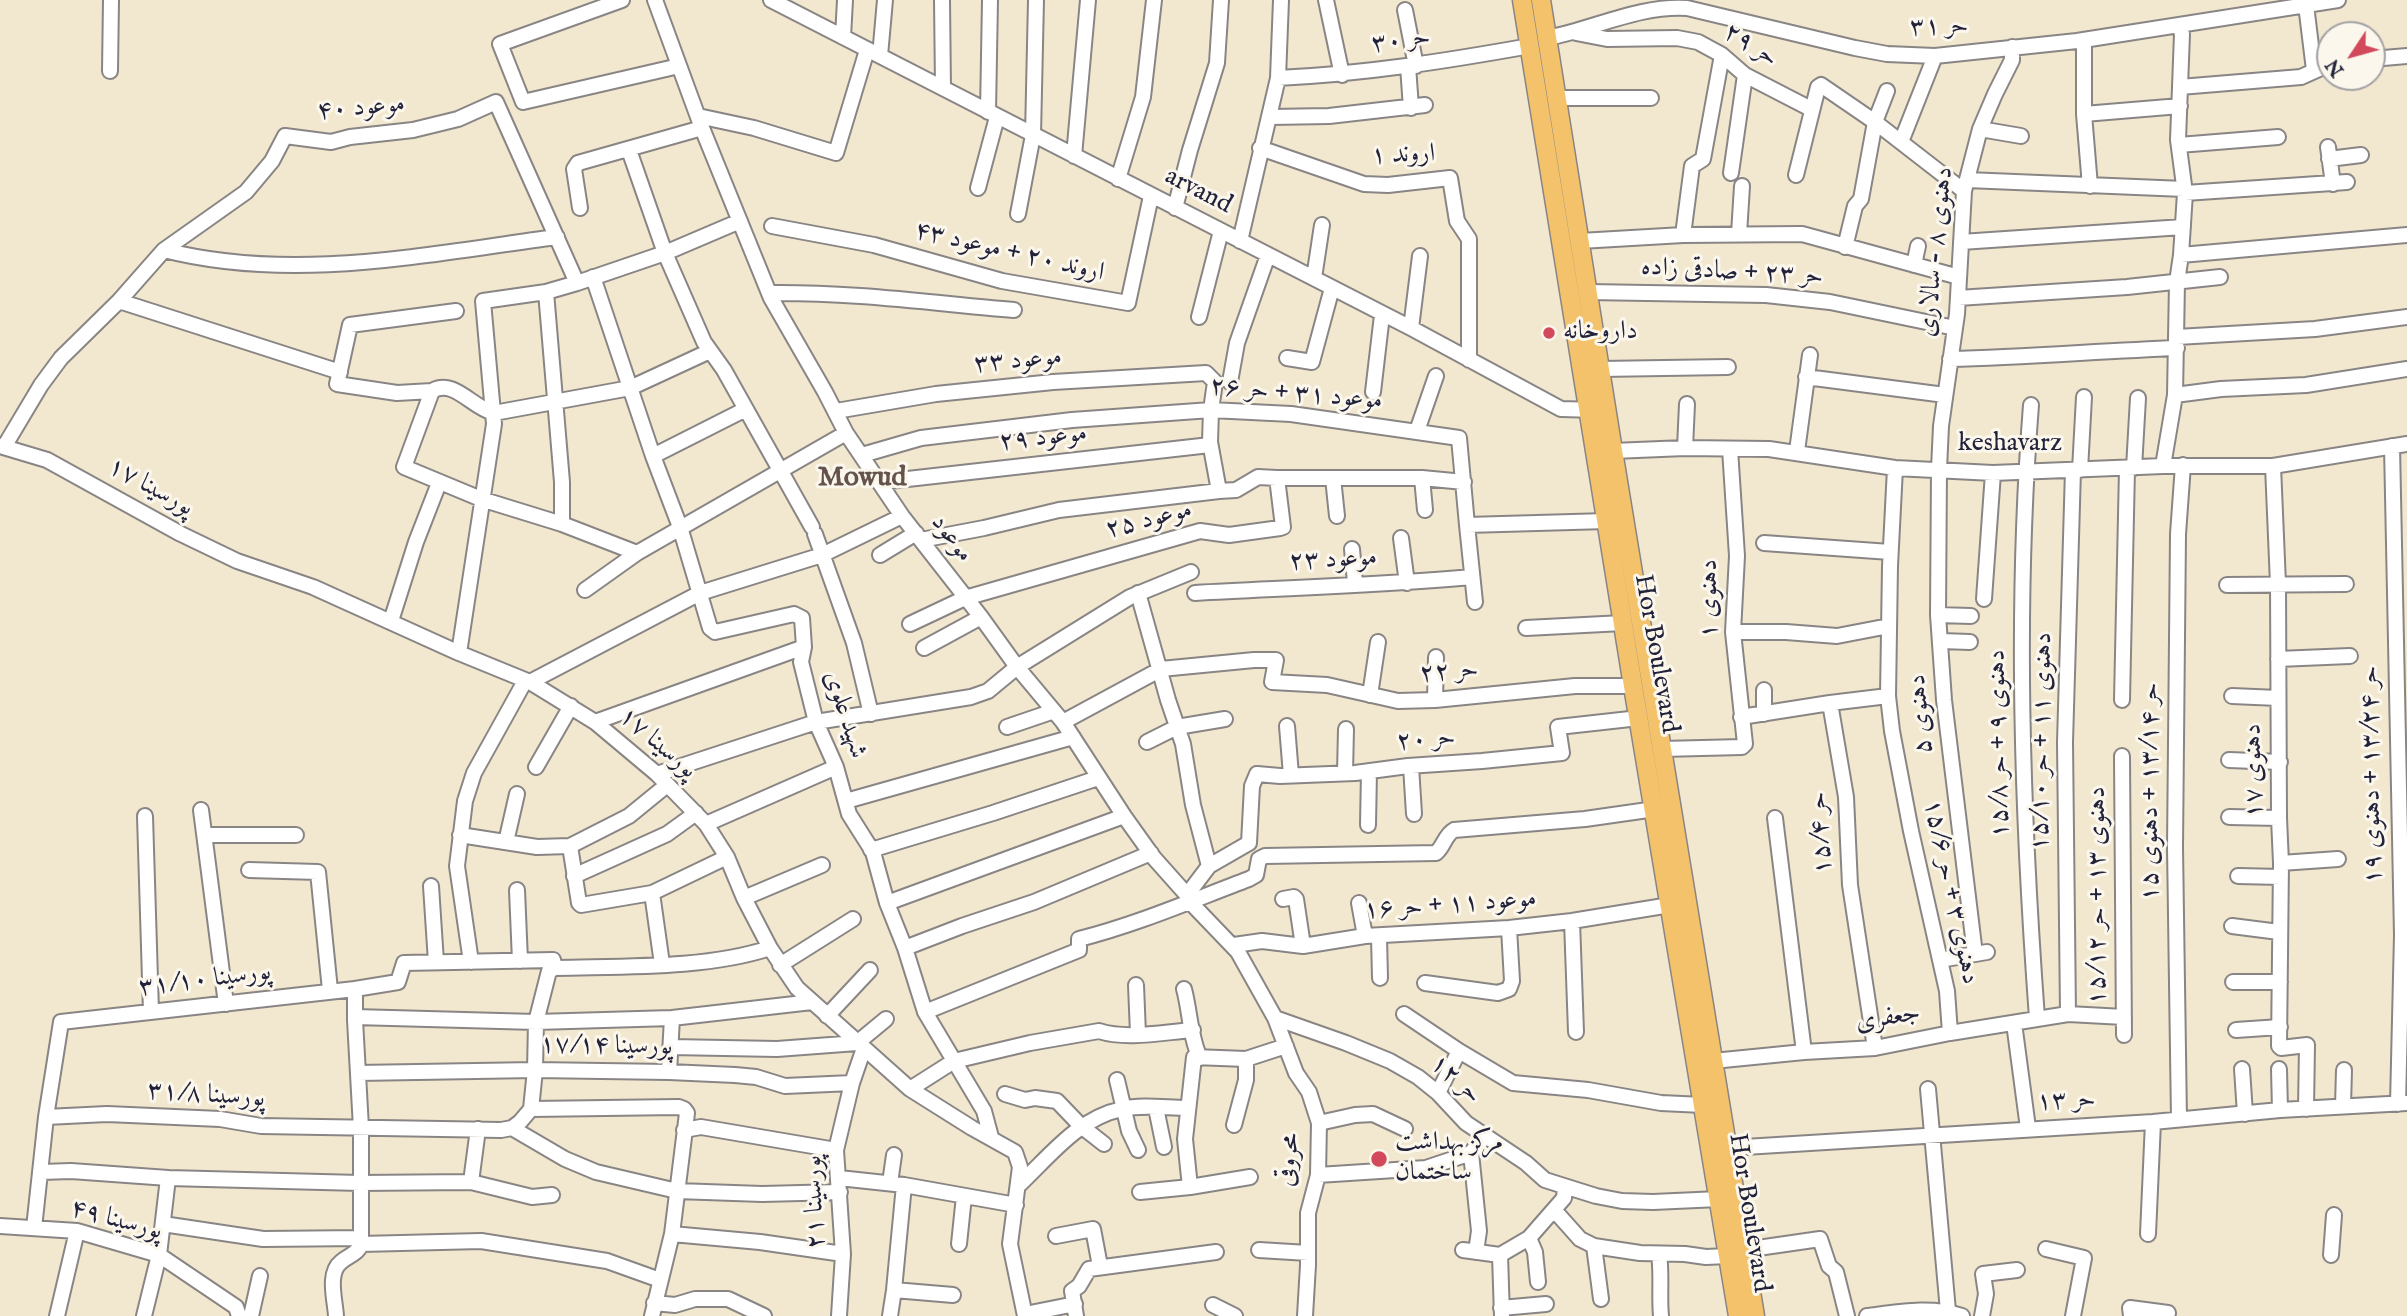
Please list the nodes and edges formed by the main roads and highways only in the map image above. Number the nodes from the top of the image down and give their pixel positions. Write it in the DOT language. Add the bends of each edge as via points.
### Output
graph roads {
  1 [pos="1522,0"];
  2 [pos="1541,0"];
  3 [pos="1597,410"];
  4 [pos="1736,1253"];
  5 [pos="1738,1316"];
  6 [pos="1755,1316"];
  1 -- 3 [label="main road, Hor Boulevard"];
  2 -- 3 [label="main road, Hor Boulevard" via="1600,369"];
  3 -- 4 [label="main road, Hor Boulevard" via="1607,521 1633,686 1719,1199"];
  3 -- 4 [label="main road, Hor Boulevard" via="1613,451 1728,1148"];
  4 -- 5 [label="main road, Hor Boulevard"];
  4 -- 6 [label="main road, Hor Boulevard"];
}
